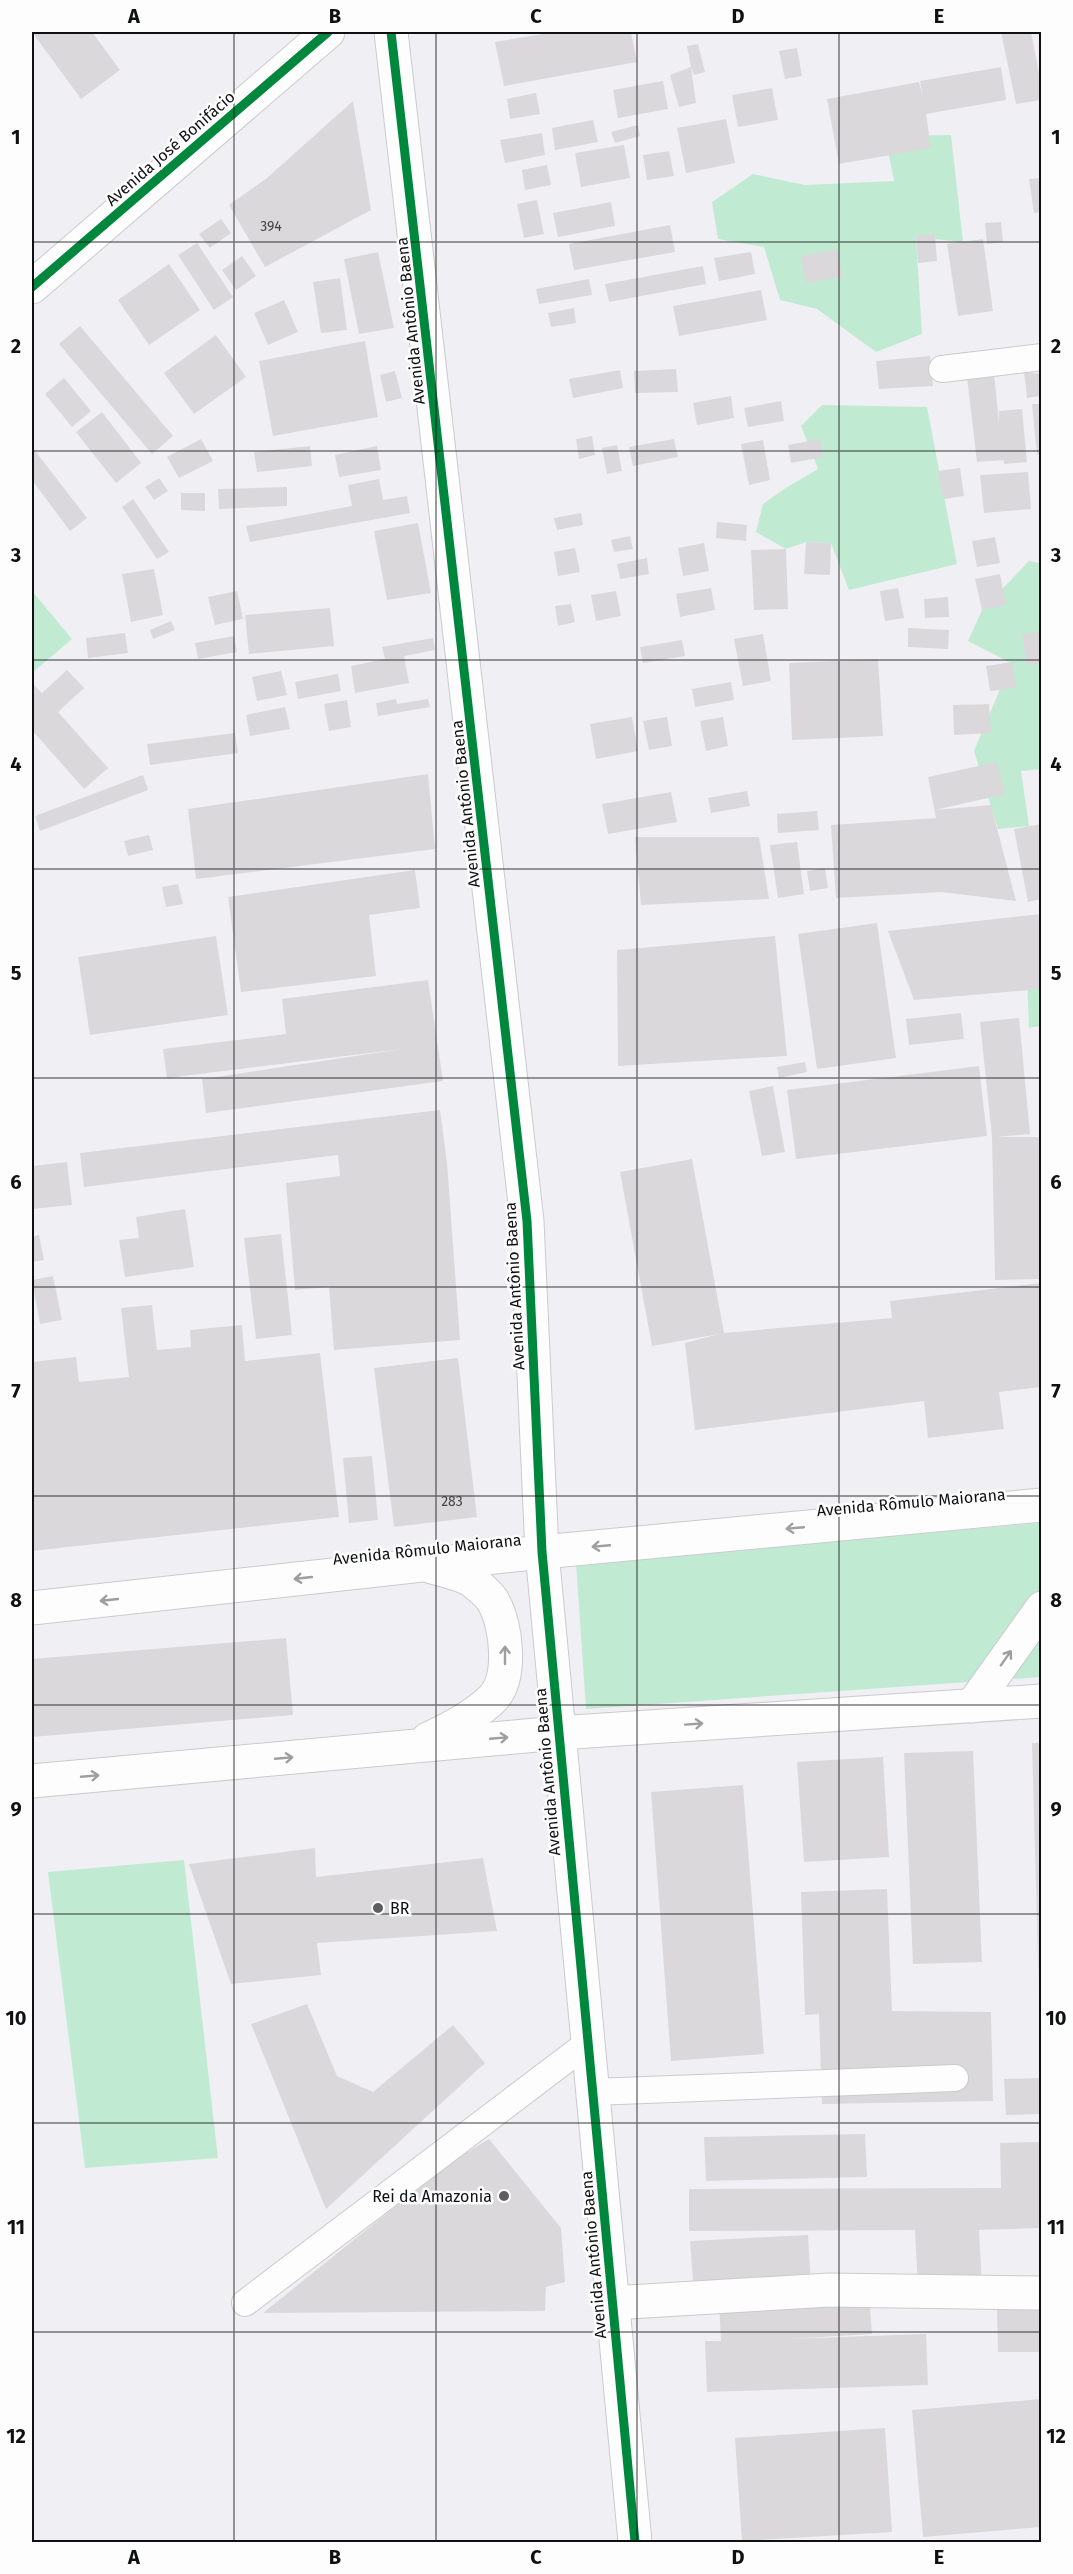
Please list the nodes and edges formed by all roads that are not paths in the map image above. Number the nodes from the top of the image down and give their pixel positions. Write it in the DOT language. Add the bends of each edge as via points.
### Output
graph roads {
  1 [pos="328,32"];
  2 [pos="391,32"];
  3 [pos="32,287"];
  4 [pos="1041,357"];
  5 [pos="942,369"];
  6 [pos="1041,1504"];
  7 [pos="542,1552"];
  8 [pos="424,1565"];
  9 [pos="32,1608"];
  10 [pos="1041,1608"];
  11 [pos="1041,1701"];
  12 [pos="972,1706"];
  13 [pos="558,1733"];
  14 [pos="410,1746"];
  15 [pos="32,1781"];
  16 [pos="588,2043"];
  17 [pos="955,2078"];
  18 [pos="593,2092"];
  19 [pos="1041,2293"];
  20 [pos="245,2303"];
  21 [pos="612,2303"];
  22 [pos="635,2542"];
  1 -- 3 [label="street, Avenida José Bonifácio"];
  2 -- 7 [label="street, Avenida Antônio Baena" via="527,1221"];
  4 -- 5 [label="lane"];
  6 -- 7 [label="street, Avenida Rômulo Maiorana, one-way"];
  7 -- 8 [label="street, Avenida Rômulo Maiorana"];
  7 -- 13 [label="street, Avenida Antônio Baena"];
  8 -- 9 [label="street, Avenida Rômulo Maiorana, one-way"];
  14 -- 8 [label="street, one-way" via="452,1729 493,1699 505,1671 503,1628 494,1601 473,1581"];
  12 -- 10 [label="street, one-way"];
  11 -- 12 [label="street"];
  13 -- 12 [label="street, one-way"];
  14 -- 13 [label="street, one-way"];
  13 -- 16 [label="street, Avenida Antônio Baena"];
  15 -- 14 [label="street, one-way"];
  16 -- 18 [label="street, Avenida Antônio Baena"];
  16 -- 20 [label="lane"];
  17 -- 18 [label="lane"];
  18 -- 21 [label="street, Avenida Antônio Baena"];
  19 -- 21 [label="street" via="829,2290"];
  21 -- 22 [label="street, Avenida Antônio Baena"];
}
